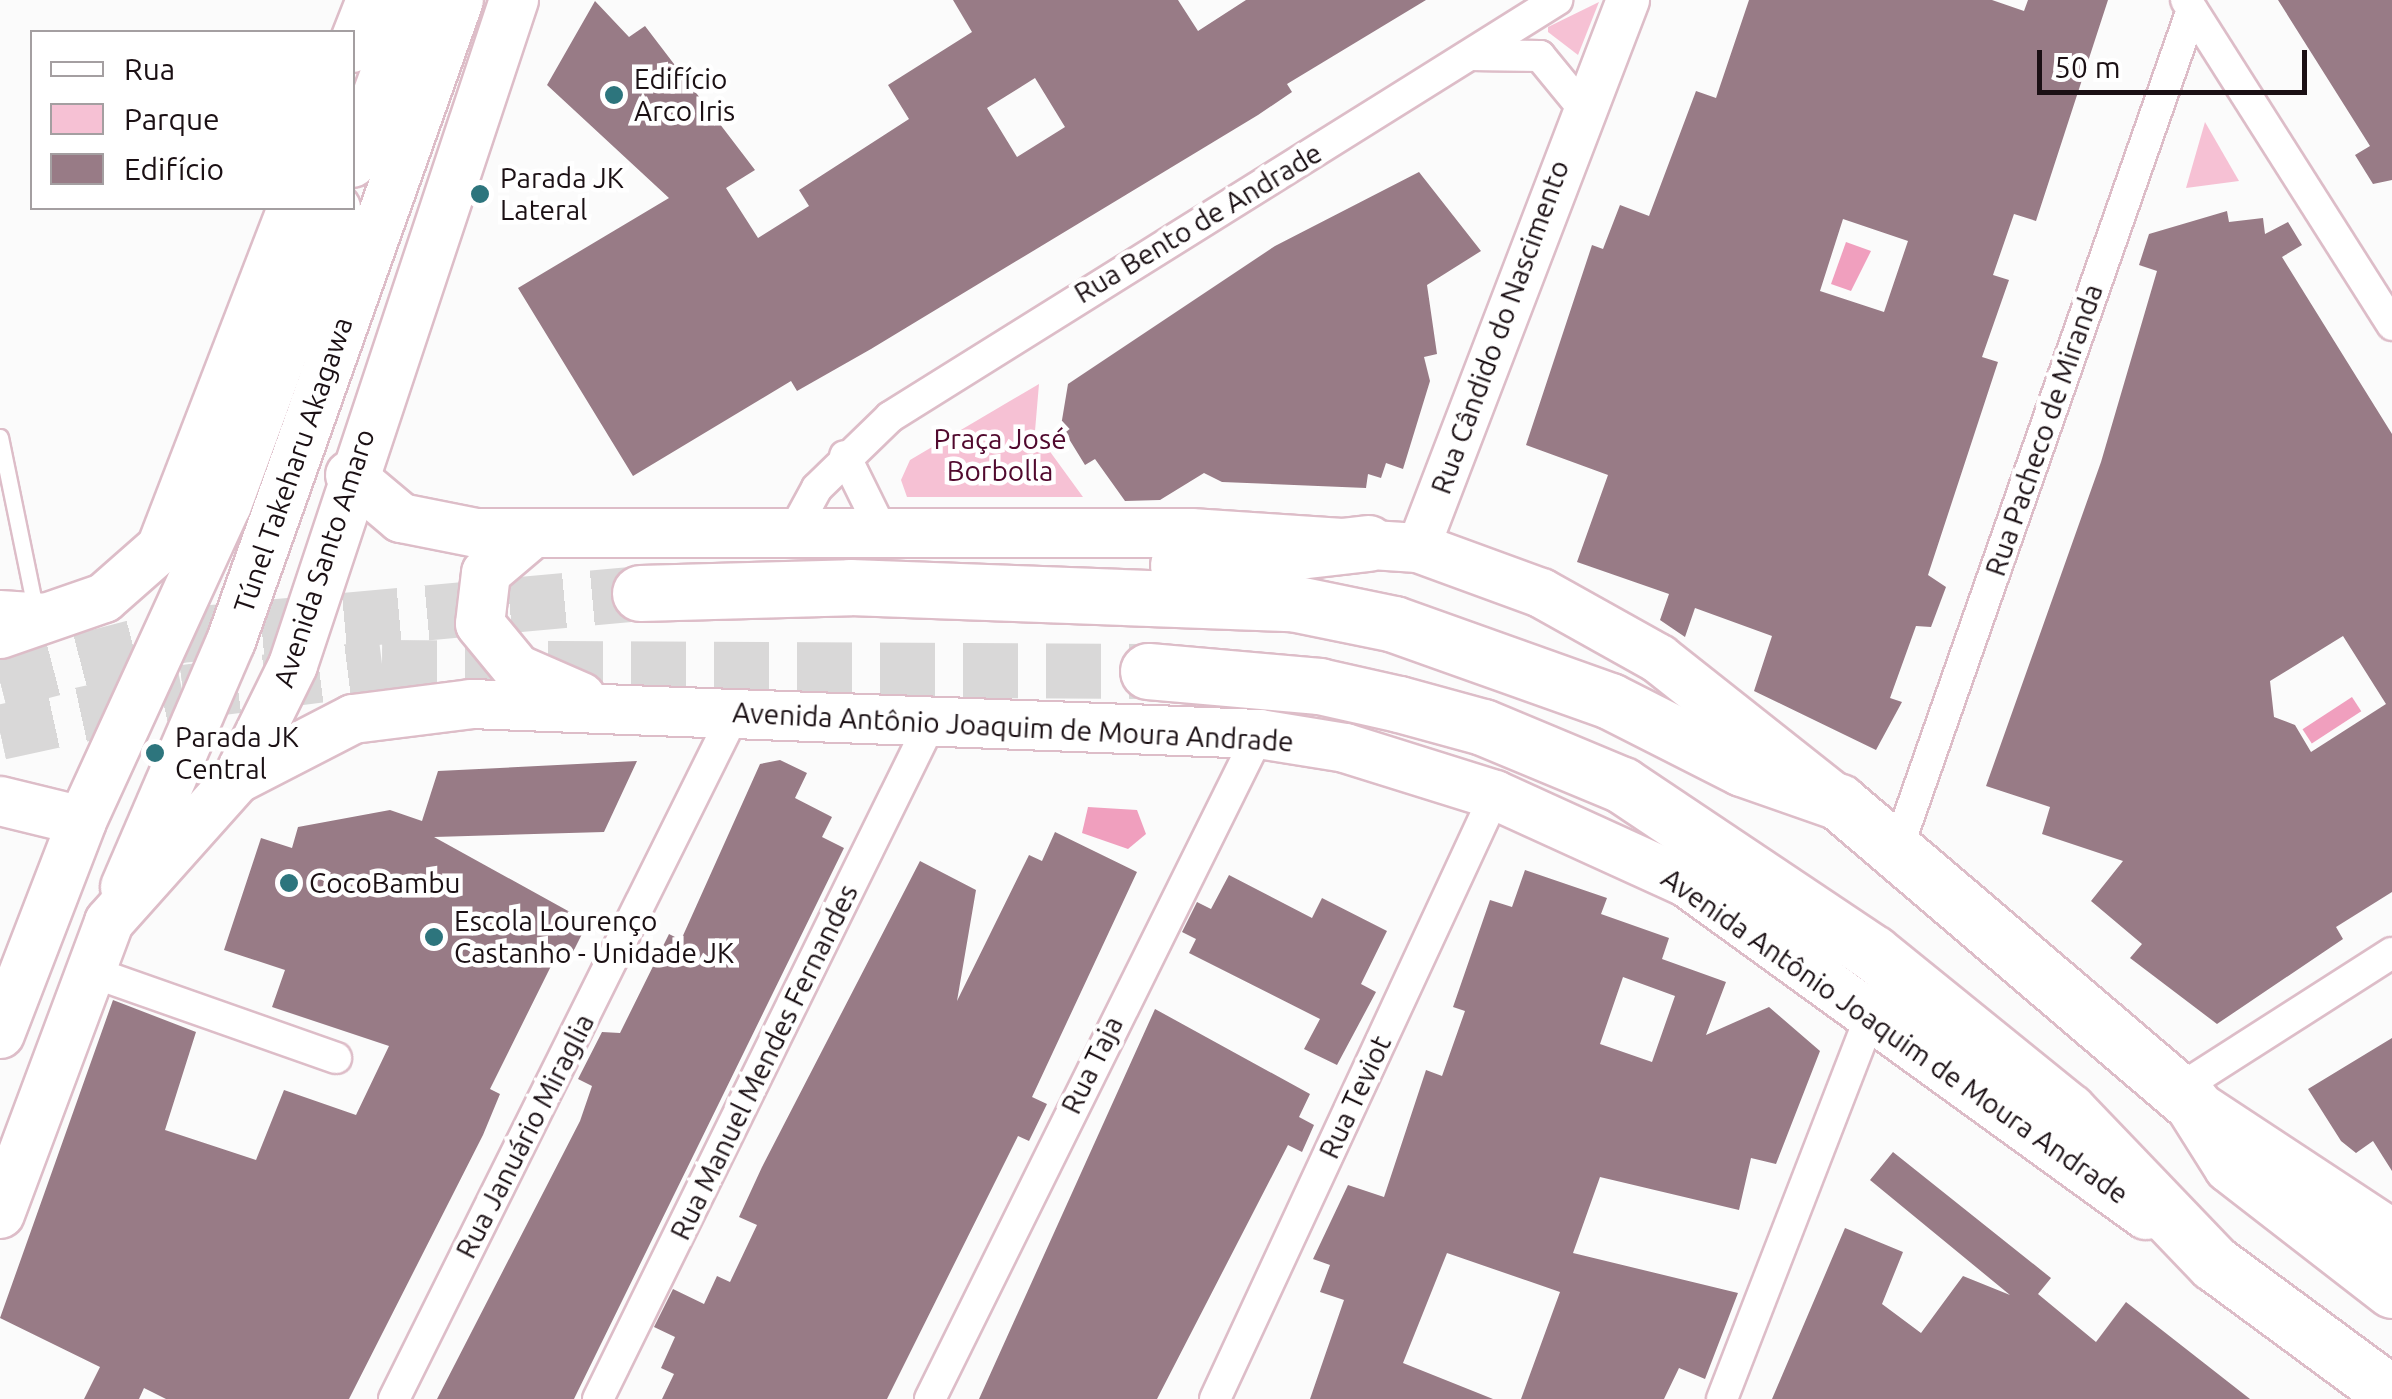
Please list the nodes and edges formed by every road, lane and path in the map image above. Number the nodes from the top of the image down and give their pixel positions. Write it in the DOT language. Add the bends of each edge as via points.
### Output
graph roads {
  1 [pos="370,0"];
  2 [pos="412,0"];
  3 [pos="459,0"];
  4 [pos="1556,0"];
  5 [pos="1628,0"];
  6 [pos="2189,5"];
  7 [pos="522,9"];
  8 [pos="355,40"];
  9 [pos="1468,56"];
  10 [pos="1582,106"];
  11 [pos="355,154"];
  12 [pos="291,210"];
  13 [pos="335,210"];
  14 [pos="2392,325"];
  15 [pos="0,438"];
  16 [pos="846,456"];
  17 [pos="350,475"];
  18 [pos="7,533"];
  19 [pos="884,533"];
  20 [pos="532,534"];
  21 [pos="792,534"];
  22 [pos="1393,546"];
  23 [pos="850,587"];
  24 [pos="640,593"];
  25 [pos="0,606"];
  26 [pos="37,618"];
  27 [pos="1148,672"];
  28 [pos="606,706"];
  29 [pos="735,712"];
  30 [pos="930,724"];
  31 [pos="1259,734"];
  32 [pos="237,779"];
  33 [pos="1496,795"];
  34 [pos="0,801"];
  35 [pos="1838,802"];
  36 [pos="82,821"];
  37 [pos="1896,850"];
  38 [pos="109,922"];
  39 [pos="2392,952"];
  40 [pos="89,971"];
  41 [pos="1872,1013"];
  42 [pos="0,1034"];
  43 [pos="336,1058"];
  44 [pos="2184,1097"];
  45 [pos="0,1214"];
  46 [pos="2392,1234"];
  47 [pos="2214,1263"];
  48 [pos="2392,1290"];
  49 [pos="2392,1394"];
  50 [pos="394,1399"];
  51 [pos="598,1399"];
  52 [pos="930,1399"];
  53 [pos="1215,1399"];
  54 [pos="1722,1399"];
  1 -- 8 [label="main road"];
  2 -- 11 [label="main road"];
  3 -- 38 [label="main road, Túnel Takeharu Akagawa" via="231,641"];
  4 -- 9 [label="street, Rua Bento de Andrade"];
  5 -- 10 [label="street, Rua Cândido do Nascimento"];
  6 -- 14 [label="street"];
  6 -- 37 [label="street, Rua Pacheco de Miranda"];
  7 -- 17 [label="main road, Avenida Santo Amaro"];
  9 -- 10 [label="street" via="1540,56"];
  9 -- 16 [label="street, Rua Bento de Andrade" via="943,380"];
  10 -- 22 [label="street, Rua Cândido do Nascimento"];
  12 -- 26 [label="main road" via="161,548 140,573"];
  13 -- 36 [label="main road, Túnel Takeharu Akagawa" via="227,505"];
  15 -- 18 [label="lane"];
  16 -- 19 [label="street"];
  16 -- 21 [label="street, Rua Bento de Andrade"];
  17 -- 20 [label="main road" via="401,518"];
  17 -- 32 [label="main road, Avenida Santo Amaro" via="293,665"];
  18 -- 26 [label="lane"];
  19 -- 21 [label="main road"];
  19 -- 22 [label="main road"];
  20 -- 21 [label="main road"];
  20 -- 28 [label="main road" via="486,573 480,624 516,669"];
  22 -- 23 [label="highway"];
  22 -- 35 [label="main road" via="1541,593 1659,659"];
  23 -- 24 [label="highway"];
  23 -- 35 [label="highway" via="1214,596 1394,624 1610,702 1742,768"];
  25 -- 26 [label="street"];
  27 -- 47 [label="highway" via="1320,686 1400,704 1622,784 1859,942 2012,1064 2162,1201"];
  28 -- 29 [label="main road, Avenida Antônio Joaquim de Moura Andrade"];
  28 -- 32 [label="main road, Avenida Antônio Joaquim de Moura Andrade" via="412,706 300,739"];
  29 -- 30 [label="main road, Avenida Antônio Joaquim de Moura Andrade"];
  29 -- 50 [label="street, Rua Januário Miraglia"];
  30 -- 31 [label="main road, Avenida Antônio Joaquim de Moura Andrade"];
  30 -- 51 [label="street, Rua Manuel Mendes Fernandes"];
  31 -- 33 [label="main road, Avenida Antônio Joaquim de Moura Andrade" via="1345,748"];
  31 -- 52 [label="street, Rua Taja"];
  32 -- 38 [label="main road, Avenida Santo Amaro"];
  33 -- 41 [label="main road, Avenida Antônio Joaquim de Moura Andrade" via="1686,882"];
  33 -- 53 [label="street, Rua Teviot"];
  34 -- 36 [label="main road"];
  35 -- 37 [label="highway"];
  36 -- 42 [label="main road"];
  37 -- 44 [label="highway"];
  38 -- 40 [label="main road, Avenida Santo Amaro"];
  39 -- 44 [label="street"];
  40 -- 43 [label="street"];
  40 -- 45 [label="main road, Avenida Santo Amaro"];
  41 -- 47 [label="main road, Avenida Antônio Joaquim de Moura Andrade"];
  41 -- 54 [label="street"];
  44 -- 46 [label="main road"];
  44 -- 48 [label="highway" via="2231,1165"];
  47 -- 49 [label="highway, Avenida Antônio Joaquim de Moura Andrade"];
}
